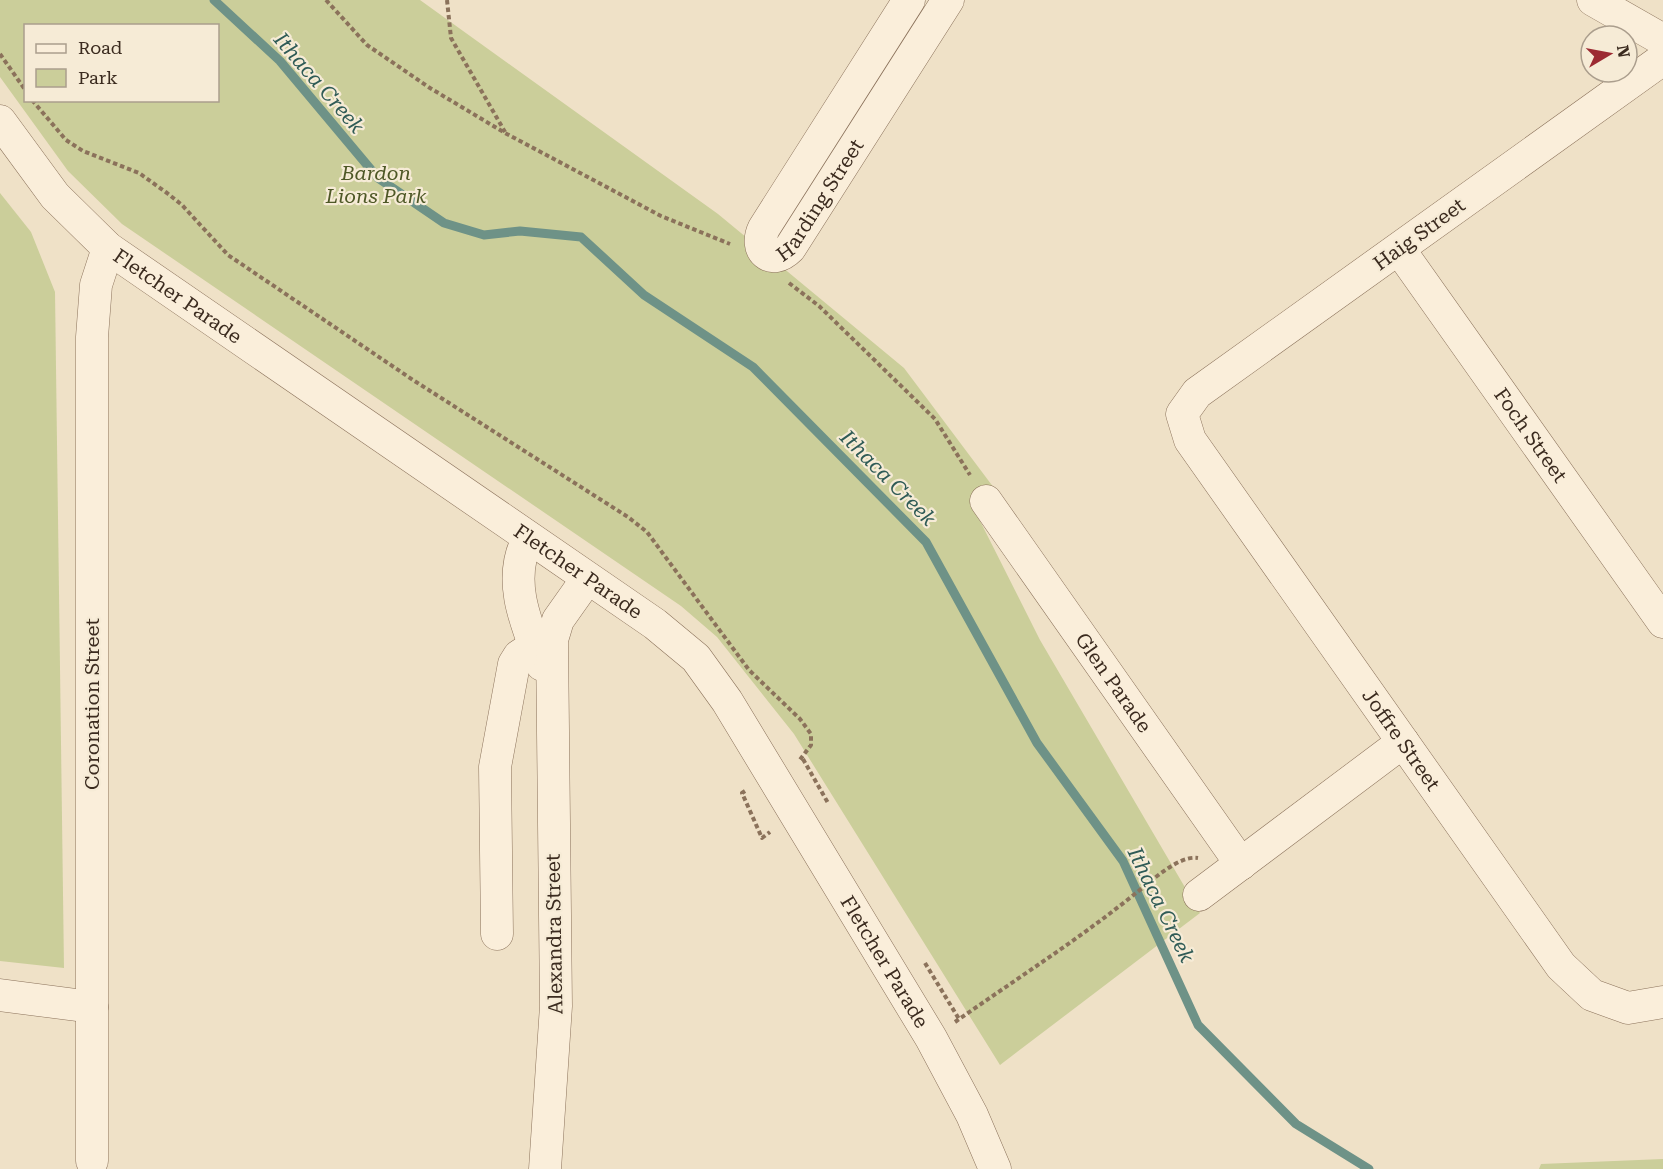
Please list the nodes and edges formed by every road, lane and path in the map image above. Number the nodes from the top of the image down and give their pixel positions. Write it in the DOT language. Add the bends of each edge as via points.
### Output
graph roads {
  1 [pos="326,0"];
  2 [pos="447,0"];
  3 [pos="909,0"];
  4 [pos="948,0"];
  5 [pos="1593,0"];
  6 [pos="1663,40"];
  7 [pos="0,54"];
  8 [pos="1663,60"];
  9 [pos="24,89"];
  10 [pos="34,102"];
  11 [pos="0,121"];
  12 [pos="505,133"];
  13 [pos="733,246"];
  14 [pos="108,248"];
  15 [pos="1399,249"];
  16 [pos="783,278"];
  17 [pos="1182,414"];
  18 [pos="986,501"];
  19 [pos="528,539"];
  20 [pos="587,579"];
  21 [pos="1663,622"];
  22 [pos="534,646"];
  23 [pos="551,698"];
  24 [pos="1403,742"];
  25 [pos="773,775"];
  26 [pos="1241,864"];
  27 [pos="1156,878"];
  28 [pos="1199,895"];
  29 [pos="496,933"];
  30 [pos="0,995"];
  31 [pos="1663,1002"];
  32 [pos="93,1006"];
  33 [pos="959,1019"];
  34 [pos="92,1161"];
  35 [pos="544,1169"];
  36 [pos="995,1169"];
  1 -- 12 [label="path" via="367,45"];
  2 -- 12 [label="path" via="451,38"];
  3 -- 4 [label="street, Harding Street" via="764,228 759,244 771,256 780,256 790,248"];
  5 -- 6 [label="street"];
  7 -- 9 [label="path"];
  8 -- 15 [label="street, Haig Street"];
  10 -- 25 [label="path" via="66,140 83,151 139,173 167,193 228,255 647,532 749,670 811,734 811,745 802,759"];
  11 -- 14 [label="street, Fletcher Parade" via="55,196"];
  12 -- 13 [label="path" via="661,216"];
  14 -- 19 [label="street, Fletcher Parade"];
  14 -- 32 [label="street, Coronation Street" via="96,285 92,337"];
  15 -- 17 [label="street, Haig Street" via="1197,393"];
  15 -- 21 [label="street, Foch Street"];
  16 -- 18 [label="path" via="819,306 934,419"];
  17 -- 24 [label="street, Joffre Street" via="1191,440"];
  18 -- 26 [label="street, Glen Parade"];
  19 -- 20 [label="street, Fletcher Parade"];
  19 -- 22 [label="street, Alexandra Street" via="518,579"];
  20 -- 23 [label="street, Alexandra Street" via="554,628"];
  20 -- 25 [label="street, Fletcher Parade" via="674,638 696,658"];
  22 -- 23 [label="street, Alexandra Street"];
  22 -- 29 [label="street" via="514,664 496,756"];
  23 -- 35 [label="street, Alexandra Street" via="556,1006"];
  24 -- 26 [label="street"];
  24 -- 31 [label="street, Joffre Street" via="1561,966 1592,995 1628,1008"];
  25 -- 36 [label="street, Fletcher Parade" via="931,1038 972,1115"];
  26 -- 28 [label="street"];
  27 -- 33 [label="path" via="1099,923"];
  30 -- 32 [label="street"];
  32 -- 34 [label="street, Coronation Street"];
}
